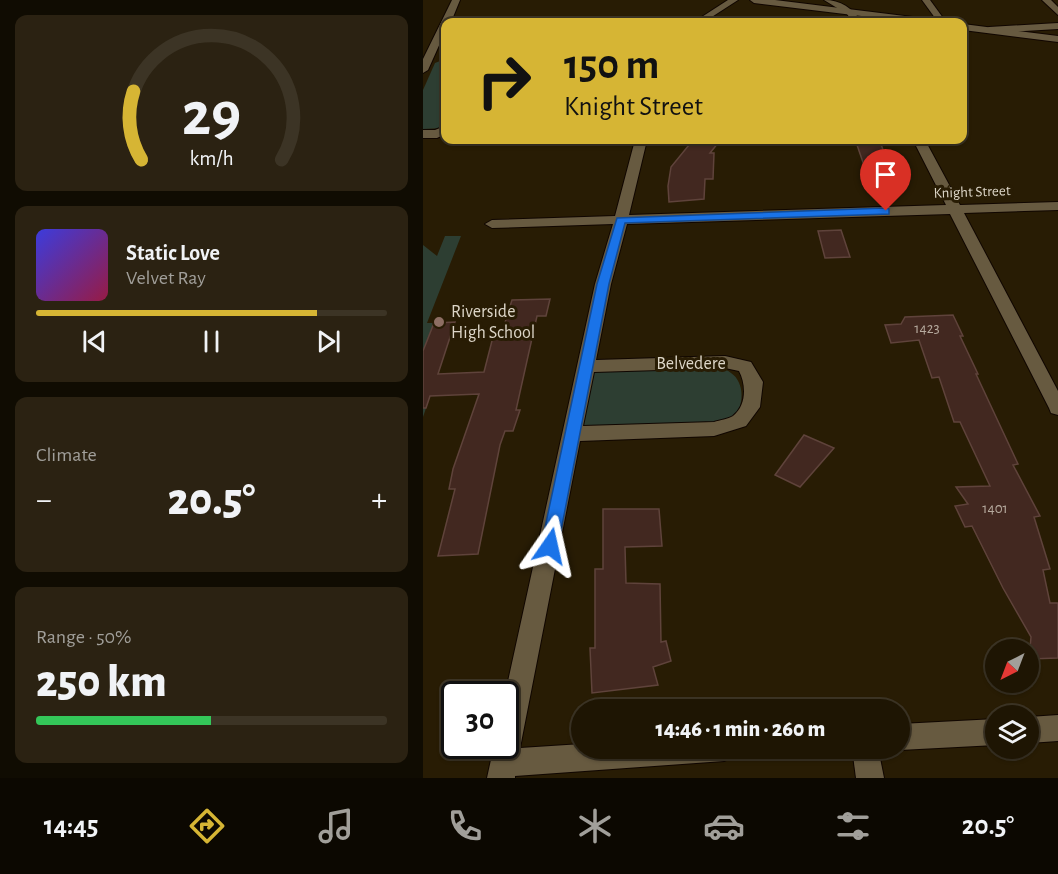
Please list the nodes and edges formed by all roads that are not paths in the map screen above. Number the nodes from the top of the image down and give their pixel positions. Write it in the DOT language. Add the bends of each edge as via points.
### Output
graph roads {
  1 [pos="456,0"];
  2 [pos="734,0"];
  3 [pos="754,0"];
  4 [pos="828,0"];
  5 [pos="926,0"];
  6 [pos="1046,0"];
  7 [pos="850,12"];
  8 [pos="1058,12"];
  9 [pos="448,18"];
  10 [pos="705,18"];
  11 [pos="854,18"];
  12 [pos="897,18"];
  13 [pos="939,18"];
  14 [pos="1058,26"];
  15 [pos="967,27"];
  16 [pos="989,30"];
  17 [pos="441,33"];
  18 [pos="1058,39"];
  19 [pos="441,52"];
  20 [pos="431,53"];
  21 [pos="423,70"];
  22 [pos="441,132"];
  23 [pos="423,134"];
  24 [pos="640,144"];
  25 [pos="921,144"];
  26 [pos="1058,206"];
  27 [pos="954,209"];
  28 [pos="621,220"];
  29 [pos="492,225"];
  30 [pos="587,366"];
  31 [pos="1058,408"];
  32 [pos="573,434"];
  33 [pos="1058,728"];
  34 [pos="1039,729"];
  35 [pos="985,733"];
  36 [pos="910,736"];
  37 [pos="613,759"];
  38 [pos="867,759"];
  39 [pos="502,770"];
  40 [pos="870,778"];
  1 -- 9 [label="street"];
  2 -- 10 [label="street"];
  3 -- 7 [label="street"];
  4 -- 7 [label="street"];
  5 -- 13 [label="street"];
  6 -- 8 [label="street"];
  7 -- 11 [label="street"];
  7 -- 12 [label="street"];
  14 -- 16 [label="street"];
  15 -- 16 [label="street"];
  16 -- 18 [label="street"];
  17 -- 20 [label="street"];
  19 -- 20 [label="street"];
  20 -- 21 [label="street"];
  22 -- 23 [label="street"];
  24 -- 28 [label="street"];
  25 -- 27 [label="street"];
  26 -- 27 [label="street, Knight Street"];
  27 -- 28 [label="street, Knight Street"];
  27 -- 31 [label="street"];
  28 -- 29 [label="street, Knight Street"];
  28 -- 30 [label="street" via="603,284"];
  30 -- 32 [label="street"];
  30 -- 32 [label="street, Belvedere" via="725,362 745,366 754,382 751,407 739,422 714,429"];
  32 -- 39 [label="street"];
  33 -- 34 [label="street"];
  35 -- 36 [label="street"];
  37 -- 39 [label="street"];
  38 -- 40 [label="street"];
}
